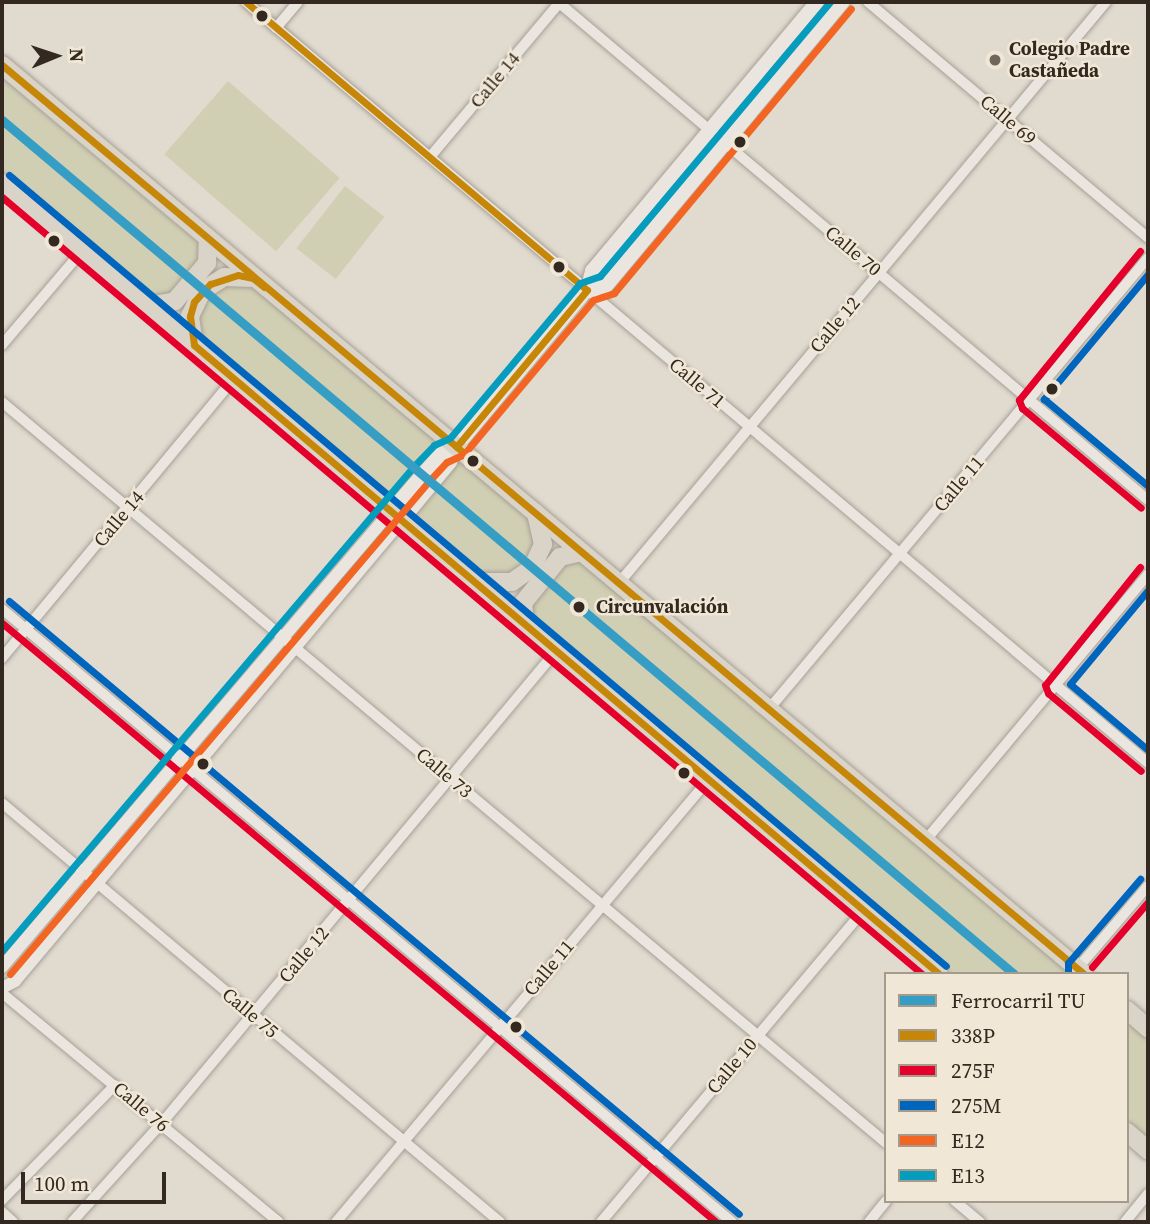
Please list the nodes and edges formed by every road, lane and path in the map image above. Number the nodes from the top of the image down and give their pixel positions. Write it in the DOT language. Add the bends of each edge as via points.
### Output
graph roads {
  1 [pos="246,2"];
  2 [pos="298,2"];
  3 [pos="559,2"];
  4 [pos="817,2"];
  5 [pos="843,2"];
  6 [pos="868,2"];
  7 [pos="1106,2"];
  8 [pos="276,28"];
  9 [pos="2,65"];
  10 [pos="1007,119"];
  11 [pos="710,130"];
  12 [pos="725,143"];
  13 [pos="430,157"];
  14 [pos="2,183"];
  15 [pos="208,238"];
  16 [pos="1148,238"];
  17 [pos="82,251"];
  18 [pos="1148,258"];
  19 [pos="879,273"];
  20 [pos="253,278"];
  21 [pos="587,290"];
  22 [pos="148,306"];
  23 [pos="2,345"];
  24 [pos="194,345"];
  25 [pos="234,379"];
  26 [pos="1029,400"];
  27 [pos="2,402"];
  28 [pos="750,427"];
  29 [pos="456,447"];
  30 [pos="1148,500"];
  31 [pos="128,508"];
  32 [pos="536,513"];
  33 [pos="396,516"];
  34 [pos="581,552"];
  35 [pos="900,554"];
  36 [pos="1148,574"];
  37 [pos="475,582"];
  38 [pos="619,583"];
  39 [pos="2,609"];
  40 [pos="525,625"];
  41 [pos="26,629"];
  42 [pos="283,638"];
  43 [pos="294,648"];
  44 [pos="556,651"];
  45 [pos="2,658"];
  46 [pos="1055,685"];
  47 [pos="769,709"];
  48 [pos="178,758"];
  49 [pos="1148,763"];
  50 [pos="193,770"];
  51 [pos="452,779"];
  52 [pos="709,779"];
  53 [pos="2,803"];
  54 [pos="925,841"];
  55 [pos="85,870"];
  56 [pos="96,883"];
  57 [pos="1148,886"];
  58 [pos="349,901"];
  59 [pos="602,905"];
  60 [pos="864,910"];
  61 [pos="2,968"];
  62 [pos="1081,971"];
  63 [pos="937,972"];
  64 [pos="2,990"];
  65 [pos="1129,1012"];
  66 [pos="252,1016"];
  67 [pos="499,1027"];
  68 [pos="1148,1028"];
  69 [pos="758,1036"];
  70 [pos="116,1086"];
  71 [pos="161,1124"];
  72 [pos="1129,1134"];
  73 [pos="884,1141"];
  74 [pos="403,1142"];
  75 [pos="1148,1150"];
  76 [pos="655,1158"];
  77 [pos="1148,1194"];
  78 [pos="2,1200"];
  79 [pos="884,1203"];
  80 [pos="957,1203"];
  81 [pos="2,1212"];
  82 [pos="13,1222"];
  83 [pos="72,1222"];
  84 [pos="279,1222"];
  85 [pos="336,1222"];
  86 [pos="500,1222"];
  87 [pos="601,1222"];
  88 [pos="732,1222"];
  89 [pos="869,1222"];
  90 [pos="980,1222"];
  91 [pos="1125,1222"];
  1 -- 8 [label="street, Calle 71"];
  2 -- 8 [label="street"];
  3 -- 11 [label="street, Calle 70"];
  3 -- 13 [label="street, Calle 14"];
  4 -- 11 [label="main road"];
  5 -- 12 [label="main road"];
  6 -- 10 [label="street, Calle 69"];
  7 -- 10 [label="street, Calle 12"];
  8 -- 13 [label="street, Calle 71"];
  9 -- 15 [label="highway"];
  10 -- 16 [label="street, Calle 69"];
  10 -- 19 [label="street, Calle 12"];
  11 -- 12 [label="street, Calle 70"];
  11 -- 21 [label="main road" via="592,271"];
  12 -- 19 [label="street, Calle 70"];
  12 -- 21 [label="main road" via="606,286"];
  13 -- 21 [label="street, Calle 71"];
  14 -- 17 [label="highway"];
  15 -- 20 [label="highway"];
  15 -- 22 [label="highway" via="207,263 175,301"];
  17 -- 22 [label="highway"];
  17 -- 23 [label="street"];
  18 -- 26 [label="street, Calle 11"];
  19 -- 26 [label="street, Calle 70"];
  19 -- 28 [label="street, Calle 12"];
  20 -- 24 [label="highway" via="224,277 202,291 190,316"];
  20 -- 29 [label="highway"];
  21 -- 28 [label="street, Calle 71"];
  21 -- 29 [label="main road"];
  22 -- 24 [label="highway"];
  24 -- 25 [label="highway"];
  25 -- 31 [label="street, Calle 14"];
  25 -- 33 [label="highway"];
  26 -- 30 [label="street, Calle 70"];
  26 -- 35 [label="street, Calle 11"];
  27 -- 31 [label="street, Calle 73"];
  28 -- 35 [label="street, Calle 71"];
  28 -- 38 [label="street, Calle 12"];
  29 -- 32 [label="highway"];
  29 -- 33 [label="main road" via="441,453"];
  31 -- 41 [label="street, Calle 14"];
  31 -- 42 [label="street, Calle 73"];
  32 -- 34 [label="highway"];
  32 -- 37 [label="highway" via="542,544 532,568 512,582"];
  33 -- 37 [label="highway"];
  33 -- 42 [label="street"];
  33 -- 43 [label="street"];
  34 -- 38 [label="highway"];
  34 -- 40 [label="highway" via="560,557 523,603"];
  35 -- 46 [label="street, Calle 71"];
  35 -- 47 [label="street, Calle 11"];
  36 -- 46 [label="street"];
  37 -- 40 [label="highway"];
  38 -- 47 [label="highway"];
  39 -- 41 [label="street"];
  40 -- 44 [label="highway"];
  41 -- 45 [label="street, Calle 14"];
  41 -- 48 [label="street"];
  42 -- 43 [label="street, Calle 73"];
  42 -- 48 [label="street"];
  43 -- 50 [label="street"];
  43 -- 51 [label="street, Calle 73"];
  44 -- 51 [label="street, Calle 12"];
  44 -- 52 [label="highway"];
  46 -- 49 [label="street, Calle 71"];
  46 -- 54 [label="street"];
  47 -- 54 [label="highway"];
  48 -- 50 [label="street"];
  48 -- 55 [label="street"];
  50 -- 56 [label="street"];
  50 -- 58 [label="street"];
  51 -- 58 [label="street, Calle 12"];
  51 -- 59 [label="street, Calle 73"];
  52 -- 59 [label="street, Calle 11"];
  52 -- 60 [label="highway"];
  53 -- 55 [label="street, Calle 75"];
  54 -- 62 [label="highway"];
  55 -- 56 [label="street, Calle 75"];
  55 -- 61 [label="street"];
  56 -- 64 [label="street" via="15,981"];
  56 -- 66 [label="street, Calle 75"];
  57 -- 62 [label="street"];
  58 -- 66 [label="street, Calle 12"];
  58 -- 67 [label="street"];
  59 -- 67 [label="street, Calle 11"];
  59 -- 69 [label="street, Calle 73"];
  60 -- 63 [label="highway"];
  60 -- 69 [label="street, Calle 10"];
  64 -- 70 [label="street, Calle 76"];
  65 -- 68 [label="highway"];
  66 -- 71 [label="street, Calle 12"];
  66 -- 74 [label="street, Calle 75"];
  67 -- 74 [label="street, Calle 11"];
  67 -- 76 [label="street"];
  69 -- 73 [label="street, Calle 73"];
  69 -- 76 [label="street, Calle 10"];
  70 -- 71 [label="street, Calle 76"];
  70 -- 78 [label="street"];
  71 -- 83 [label="street, Calle 12"];
  71 -- 84 [label="street, Calle 76"];
  72 -- 75 [label="highway"];
  74 -- 85 [label="street, Calle 11"];
  74 -- 86 [label="street, Calle 75"];
  76 -- 87 [label="street, Calle 10"];
  76 -- 88 [label="street"];
  77 -- 91 [label="street"];
  79 -- 89 [label="street"];
  80 -- 90 [label="street"];
  81 -- 82 [label="street"];
}
